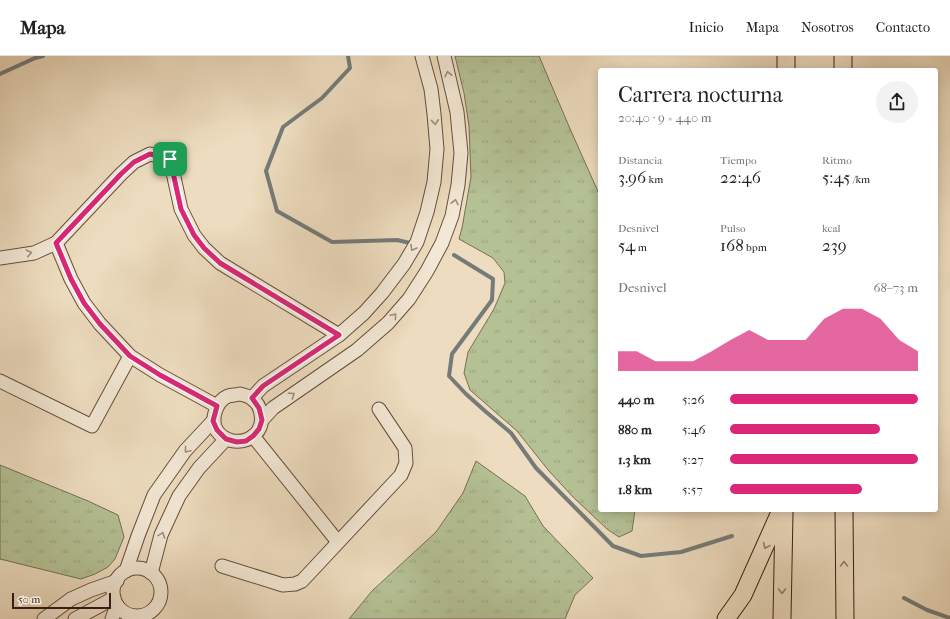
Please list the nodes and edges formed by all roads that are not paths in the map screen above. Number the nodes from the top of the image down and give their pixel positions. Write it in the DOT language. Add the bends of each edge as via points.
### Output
graph roads {
  1 [pos="422,56"];
  2 [pos="444,56"];
  3 [pos="786,56"];
  4 [pos="843,56"];
  5 [pos="786,68"];
  6 [pos="843,68"];
  7 [pos="56,243"];
  8 [pos="0,258"];
  9 [pos="339,335"];
  10 [pos="130,356"];
  11 [pos="0,381"];
  12 [pos="252,398"];
  13 [pos="217,406"];
  14 [pos="379,408"];
  15 [pos="262,420"];
  16 [pos="213,421"];
  17 [pos="253,436"];
  18 [pos="226,439"];
  19 [pos="781,512"];
  20 [pos="782,512"];
  21 [pos="844,512"];
  22 [pos="338,542"];
  23 [pos="222,566"];
  24 [pos="126,571"];
  25 [pos="151,573"];
  26 [pos="116,581"];
  27 [pos="115,602"];
  28 [pos="845,611"];
  29 [pos="145,617"];
  30 [pos="82,618"];
  31 [pos="44,619"];
  32 [pos="112,619"];
  33 [pos="726,619"];
  34 [pos="782,619"];
  35 [pos="854,619"];
  1 -- 9 [label="street, one-way" via="431,89 437,150 434,182 427,212 417,242 404,264 364,313"];
  15 -- 2 [label="street, one-way" via="273,408 357,350 388,323 409,299 442,243 452,216 461,153 457,112"];
  3 -- 5 [label="main road"];
  4 -- 6 [label="main road"];
  8 -- 7 [label="street, one-way" via="34,253"];
  7 -- 9 [label="street" via="134,162 150,154 170,159 181,209 194,235 204,248 220,263"];
  7 -- 10 [label="street" via="84,303"];
  9 -- 12 [label="street" via="263,386"];
  10 -- 11 [label="street" via="92,426"];
  10 -- 13 [label="street"];
  12 -- 13 [label="street" via="240,394 227,397"];
  12 -- 15 [label="street" via="259,408"];
  13 -- 16 [label="street"];
  14 -- 22 [label="street" via="405,448 406,463 401,475"];
  15 -- 17 [label="street"];
  16 -- 18 [label="street" via="217,430"];
  16 -- 24 [label="street, one-way" via="185,451 154,495"];
  17 -- 18 [label="street" via="246,441 237,442"];
  17 -- 22 [label="street"];
  25 -- 18 [label="street, one-way" via="162,535 179,496 199,468"];
  19 -- 33 [label="main road, one-way" via="743,595"];
  20 -- 34 [label="main road, one-way"];
  28 -- 21 [label="main road, one-way"];
  22 -- 23 [label="street" via="302,581 295,584 283,585"];
  24 -- 25 [label="street" via="139,568"];
  24 -- 26 [label="street"];
  25 -- 29 [label="street" via="158,580 161,590 160,601"];
  26 -- 27 [label="street"];
  26 -- 31 [label="street" via="71,599"];
  27 -- 29 [label="street" via="124,612"];
  27 -- 30 [label="street"];
  27 -- 32 [label="street"];
  28 -- 35 [label="main road"];
}
